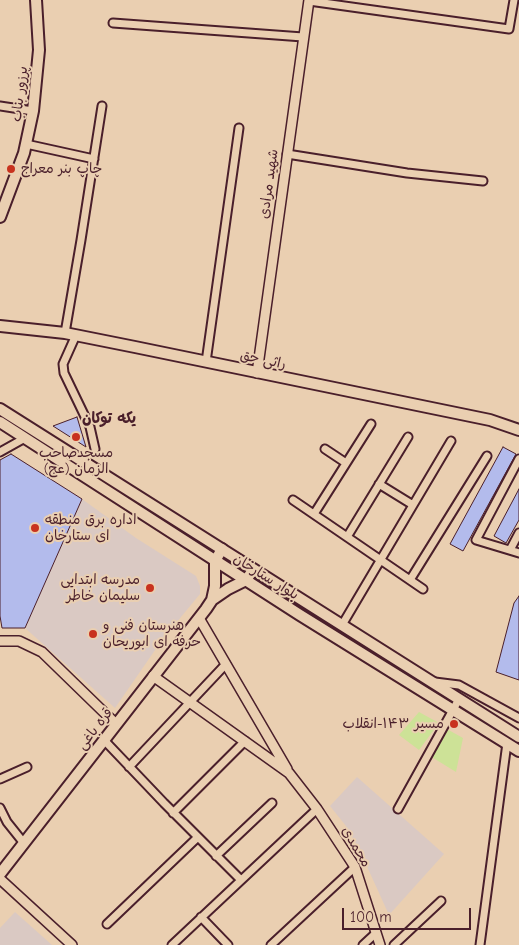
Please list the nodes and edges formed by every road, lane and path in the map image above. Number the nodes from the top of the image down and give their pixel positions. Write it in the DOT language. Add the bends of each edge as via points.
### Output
graph roads {
  1 [pos="36,0"];
  2 [pos="514,0"];
  3 [pos="309,1"];
  4 [pos="113,23"];
  5 [pos="303,37"];
  6 [pos="0,106"];
  7 [pos="102,106"];
  8 [pos="33,111"];
  9 [pos="239,128"];
  10 [pos="26,144"];
  11 [pos="287,154"];
  12 [pos="94,159"];
  13 [pos="483,181"];
  14 [pos="0,217"];
  15 [pos="0,326"];
  16 [pos="65,333"];
  17 [pos="76,335"];
  18 [pos="206,362"];
  19 [pos="257,373"];
  20 [pos="0,409"];
  21 [pos="0,422"];
  22 [pos="371,424"];
  23 [pos="519,430"];
  24 [pos="408,437"];
  25 [pos="25,438"];
  26 [pos="451,441"];
  27 [pos="95,449"];
  28 [pos="325,449"];
  29 [pos="0,452"];
  30 [pos="487,456"];
  31 [pos="519,459"];
  32 [pos="346,463"];
  33 [pos="380,484"];
  34 [pos="293,500"];
  35 [pos="413,505"];
  36 [pos="314,514"];
  37 [pos="519,533"];
  38 [pos="347,537"];
  39 [pos="222,549"];
  40 [pos="510,550"];
  41 [pos="519,553"];
  42 [pos="215,560"];
  43 [pos="381,560"];
  44 [pos="253,570"];
  45 [pos="246,580"];
  46 [pos="410,580"];
  47 [pos="423,589"];
  48 [pos="212,600"];
  49 [pos="199,618"];
  50 [pos="342,625"];
  51 [pos="0,641"];
  52 [pos="226,664"];
  53 [pos="153,676"];
  54 [pos="431,682"];
  55 [pos="459,699"];
  56 [pos="190,703"];
  57 [pos="452,710"];
  58 [pos="519,718"];
  59 [pos="116,724"];
  60 [pos="519,737"];
  61 [pos="104,740"];
  62 [pos="245,741"];
  63 [pos="507,743"];
  64 [pos="519,751"];
  65 [pos="27,767"];
  66 [pos="129,767"];
  67 [pos="289,773"];
  68 [pos="0,779"];
  69 [pos="272,803"];
  70 [pos="0,808"];
  71 [pos="317,809"];
  72 [pos="398,809"];
  73 [pos="173,813"];
  74 [pos="198,837"];
  75 [pos="24,842"];
  76 [pos="216,856"];
  77 [pos="355,867"];
  78 [pos="0,874"];
  79 [pos="0,879"];
  80 [pos="241,880"];
  81 [pos="441,901"];
  82 [pos="201,917"];
  83 [pos="107,924"];
  84 [pos="376,933"];
  85 [pos="72,945"];
  86 [pos="172,945"];
  87 [pos="228,945"];
  88 [pos="271,945"];
  89 [pos="363,945"];
  90 [pos="380,945"];
  91 [pos="394,945"];
  92 [pos="480,945"];
  1 -- 8 [label="main road, پرزور بناب" via="39,50"];
  2 -- 3 [label="street" via="510,29"];
  3 -- 5 [label="street, شهید مرادی"];
  4 -- 5 [label="street"];
  5 -- 11 [label="street, شهید مرادی"];
  6 -- 8 [label="street"];
  7 -- 12 [label="street"];
  8 -- 10 [label="main road, پرزور بناب"];
  9 -- 18 [label="street"];
  10 -- 12 [label="street"];
  10 -- 14 [label="main road, پرزور بناب"];
  11 -- 13 [label="street"];
  11 -- 19 [label="street, شهید مرادی"];
  12 -- 16 [label="street"];
  15 -- 16 [label="main road, راثی حق"];
  16 -- 17 [label="main road, راثی حق"];
  17 -- 18 [label="main road, راثی حق"];
  17 -- 27 [label="street" via="63,364 64,373 90,427"];
  18 -- 19 [label="main road, راثی حق"];
  19 -- 23 [label="main road, راثی حق" via="490,420"];
  20 -- 39 [label="main road, بلوار ستارخان"];
  21 -- 25 [label="main road, بلوار ستارخان"];
  22 -- 32 [label="street"];
  24 -- 33 [label="street"];
  25 -- 29 [label="street"];
  25 -- 42 [label="main road, بلوار ستارخان"];
  26 -- 35 [label="street"];
  28 -- 32 [label="street"];
  30 -- 46 [label="street"];
  31 -- 40 [label="street" via="476,540"];
  32 -- 36 [label="street"];
  33 -- 35 [label="street"];
  33 -- 38 [label="street"];
  34 -- 36 [label="street"];
  35 -- 43 [label="street"];
  36 -- 38 [label="street"];
  37 -- 40 [label="street"];
  38 -- 43 [label="street"];
  39 -- 42 [label="main road"];
  39 -- 44 [label="main road, بلوار ستارخان"];
  40 -- 41 [label="street"];
  42 -- 45 [label="main road, بلوار ستارخان"];
  42 -- 48 [label="main road, قره باغی" via="216,586"];
  43 -- 46 [label="street"];
  43 -- 50 [label="street"];
  44 -- 45 [label="main road, قره باغی"];
  44 -- 50 [label="main road, بلوار ستارخان"];
  45 -- 48 [label="main road, قره باغی"];
  45 -- 57 [label="main road, بلوار ستارخان"];
  46 -- 47 [label="street"];
  48 -- 49 [label="main road, قره باغی"];
  49 -- 52 [label="street, محمدی"];
  49 -- 53 [label="main road, قره باغی"];
  50 -- 54 [label="main road, بلوار ستارخان"];
  51 -- 59 [label="street" via="19,641 42,652"];
  52 -- 56 [label="street"];
  52 -- 67 [label="street, محمدی"];
  53 -- 56 [label="street, محمدی"];
  53 -- 59 [label="main road, قره باغی"];
  54 -- 55 [label="main road, بلوار ستارخان"];
  54 -- 58 [label="street" via="458,685"];
  55 -- 57 [label="street"];
  55 -- 60 [label="main road, بلوار ستارخان"];
  56 -- 62 [label="street, محمدی"];
  56 -- 66 [label="street"];
  57 -- 63 [label="main road, بلوار ستارخان"];
  57 -- 72 [label="street"];
  59 -- 61 [label="main road, قره باغی"];
  61 -- 66 [label="street"];
  61 -- 75 [label="main road, قره باغی"];
  62 -- 67 [label="street, محمدی"];
  62 -- 73 [label="street"];
  63 -- 64 [label="main road, بلوار ستارخان"];
  63 -- 92 [label="street"];
  65 -- 68 [label="street"];
  66 -- 73 [label="street"];
  67 -- 71 [label="street, محمدی"];
  69 -- 76 [label="street"];
  70 -- 75 [label="street"];
  71 -- 77 [label="street, محمدی"];
  71 -- 80 [label="street"];
  73 -- 74 [label="street"];
  74 -- 76 [label="street"];
  74 -- 83 [label="street"];
  75 -- 78 [label="main road, قره باغی"];
  76 -- 80 [label="street"];
  77 -- 84 [label="street, محمدی"];
  77 -- 88 [label="street"];
  79 -- 85 [label="street"];
  80 -- 82 [label="street"];
  81 -- 91 [label="street"];
  82 -- 86 [label="street"];
  82 -- 87 [label="street"];
  84 -- 89 [label="street"];
  84 -- 90 [label="street, محمدی"];
}
